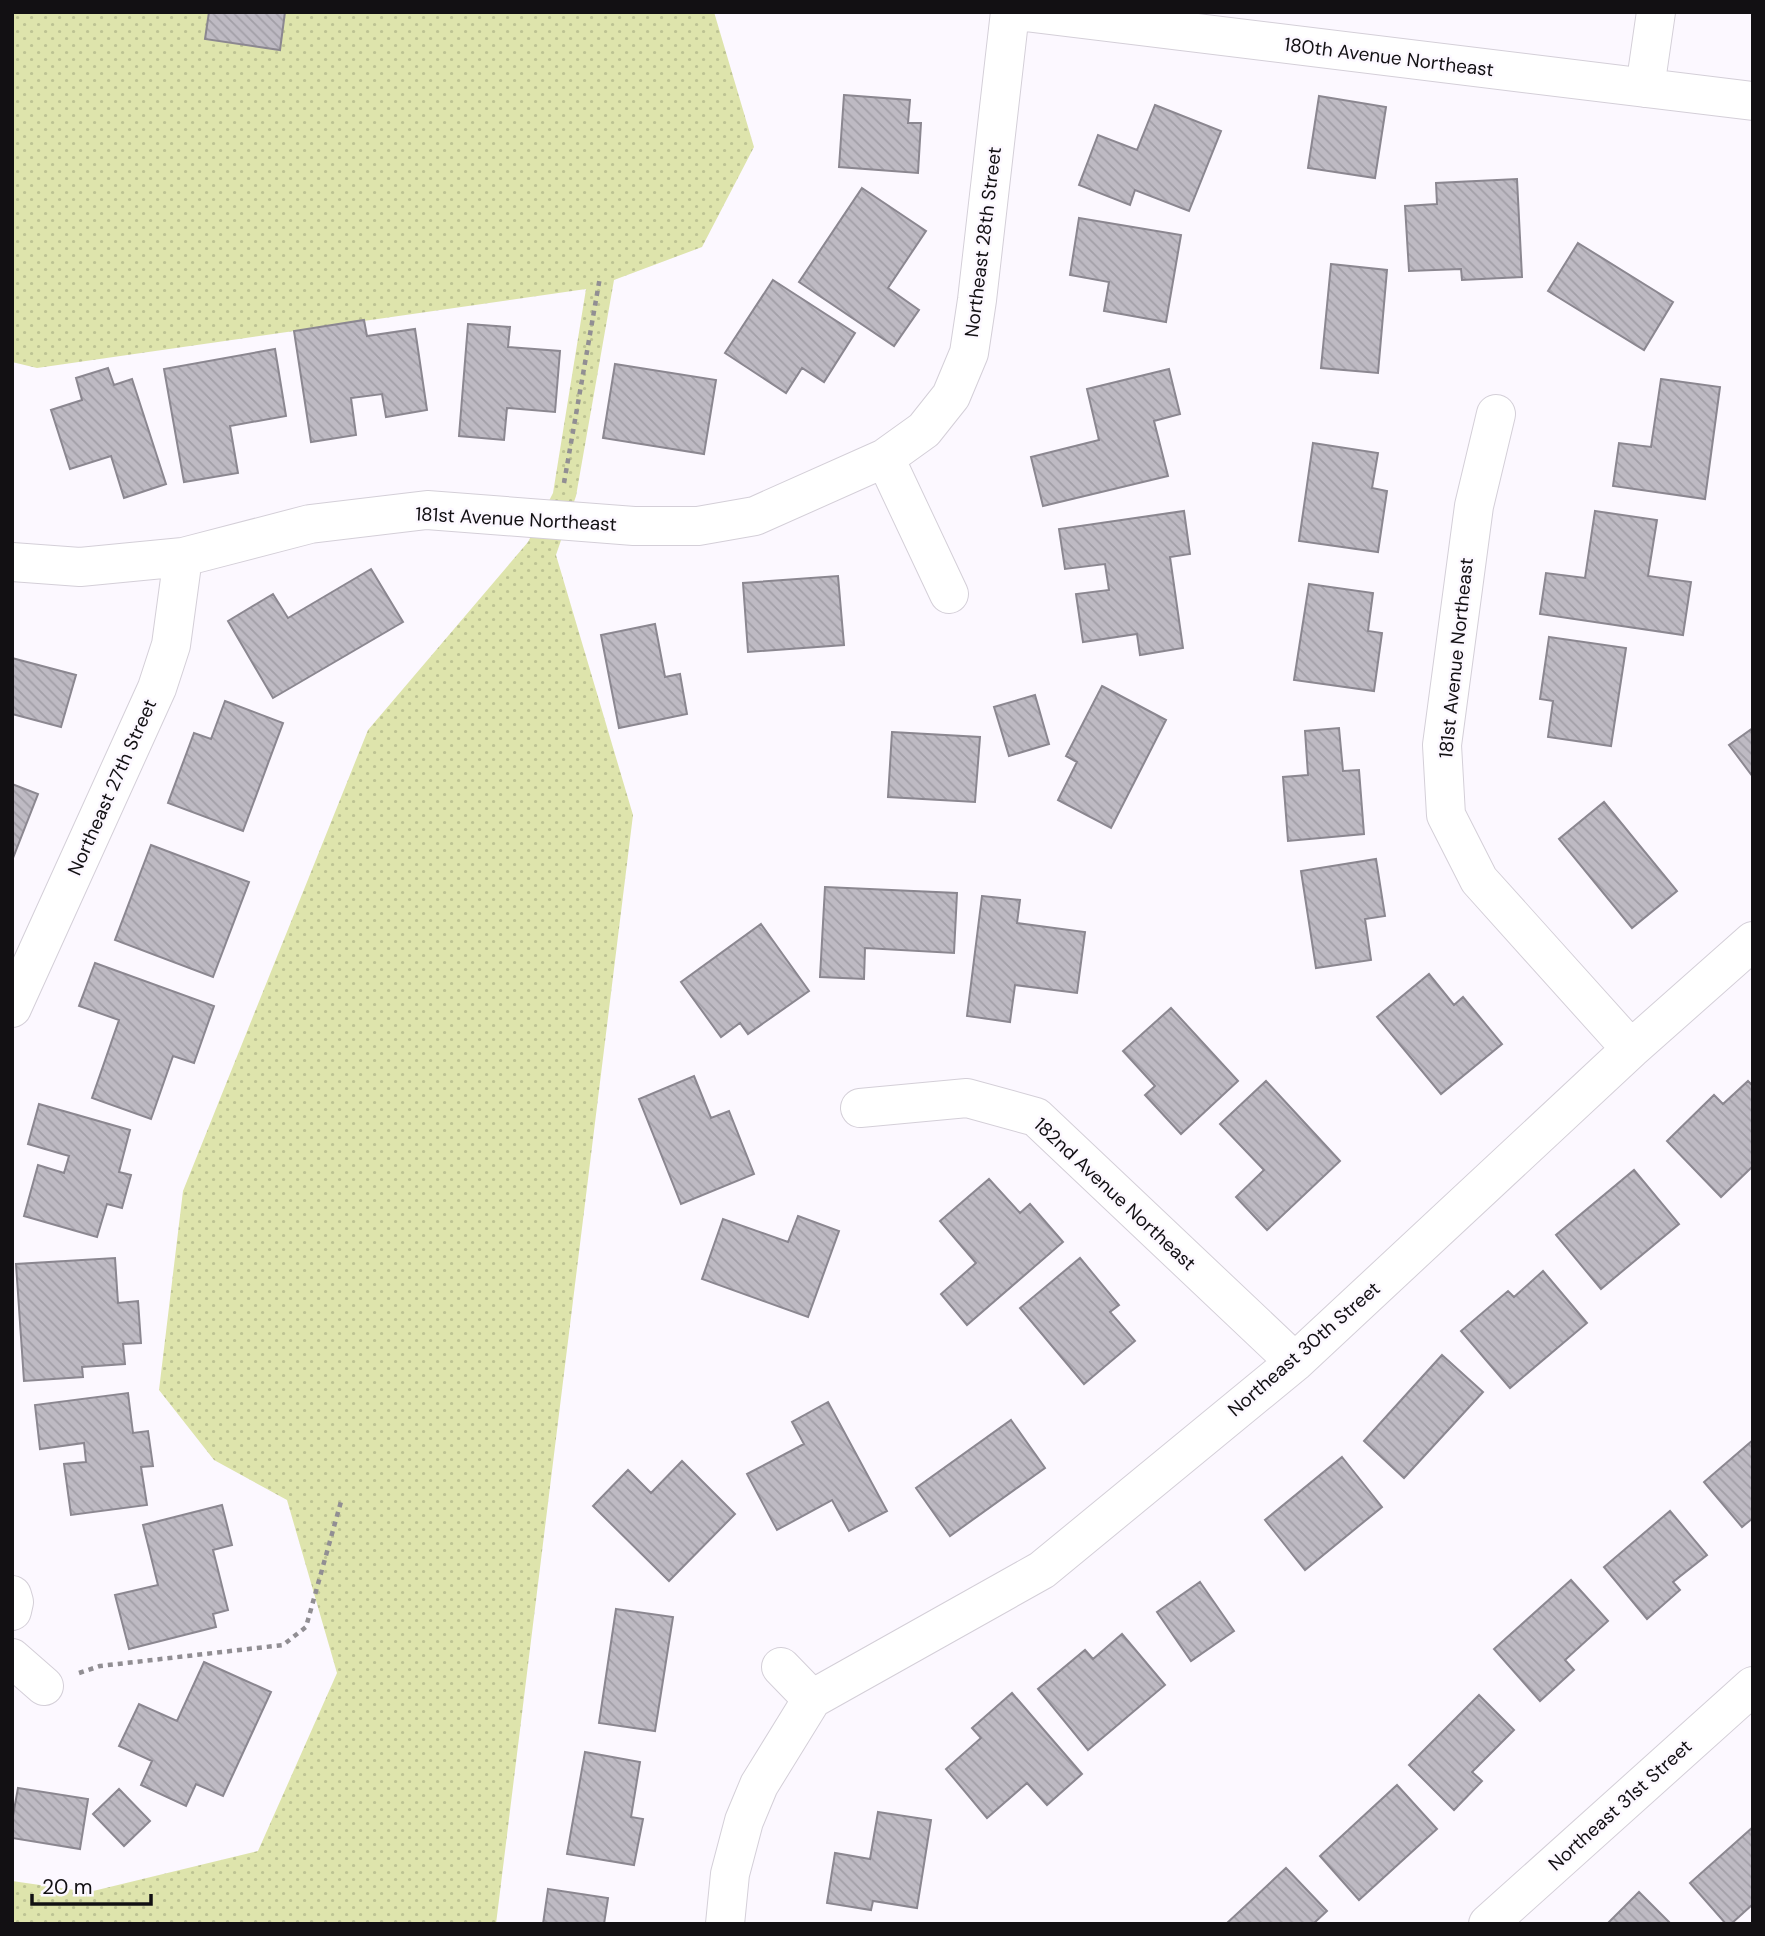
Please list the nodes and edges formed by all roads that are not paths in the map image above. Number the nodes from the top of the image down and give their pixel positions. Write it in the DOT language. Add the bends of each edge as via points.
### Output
graph roads {
  1 [pos="1010,12"];
  2 [pos="1025,12"];
  3 [pos="1656,12"];
  4 [pos="1645,88"];
  5 [pos="1753,101"];
  6 [pos="1496,414"];
  7 [pos="885,458"];
  8 [pos="183,557"];
  9 [pos="12,562"];
  10 [pos="949,594"];
  11 [pos="1753,941"];
  12 [pos="12,1008"];
  13 [pos="1631,1049"];
  14 [pos="860,1108"];
  15 [pos="1295,1362"];
  16 [pos="12,1595"];
  17 [pos="12,1611"];
  18 [pos="12,1658"];
  19 [pos="781,1667"];
  20 [pos="44,1686"];
  21 [pos="1753,1686"];
  22 [pos="812,1699"];
  23 [pos="725,1924"];
  24 [pos="1488,1924"];
  1 -- 7 [label="street, Northeast 28th Street" via="968,353 951,396 924,430"];
  2 -- 4 [label="street, 180th Avenue Northeast"];
  3 -- 4 [label="street"];
  4 -- 5 [label="street, 180th Avenue Northeast"];
  6 -- 13 [label="street, 181st Avenue Northeast" via="1474,506 1442,745 1446,815 1479,880"];
  7 -- 8 [label="street, 181st Avenue Northeast" via="755,516 698,526 634,526 427,510 310,524"];
  7 -- 10 [label="street"];
  8 -- 9 [label="street, 181st Avenue Northeast" via="80,567"];
  8 -- 12 [label="street, Northeast 27th Street" via="171,645 157,688"];
  11 -- 13 [label="street, Northeast 30th Street"];
  13 -- 15 [label="street, Northeast 30th Street"];
  14 -- 15 [label="street, 182nd Avenue Northeast" via="967,1098 1036,1117"];
  15 -- 22 [label="street, Northeast 30th Street" via="1042,1570"];
  16 -- 17 [label="street"];
  18 -- 20 [label="street"];
  19 -- 22 [label="street"];
  21 -- 24 [label="street, Northeast 31st Street"];
  22 -- 23 [label="street" via="759,1785 744,1821 730,1874"];
}
